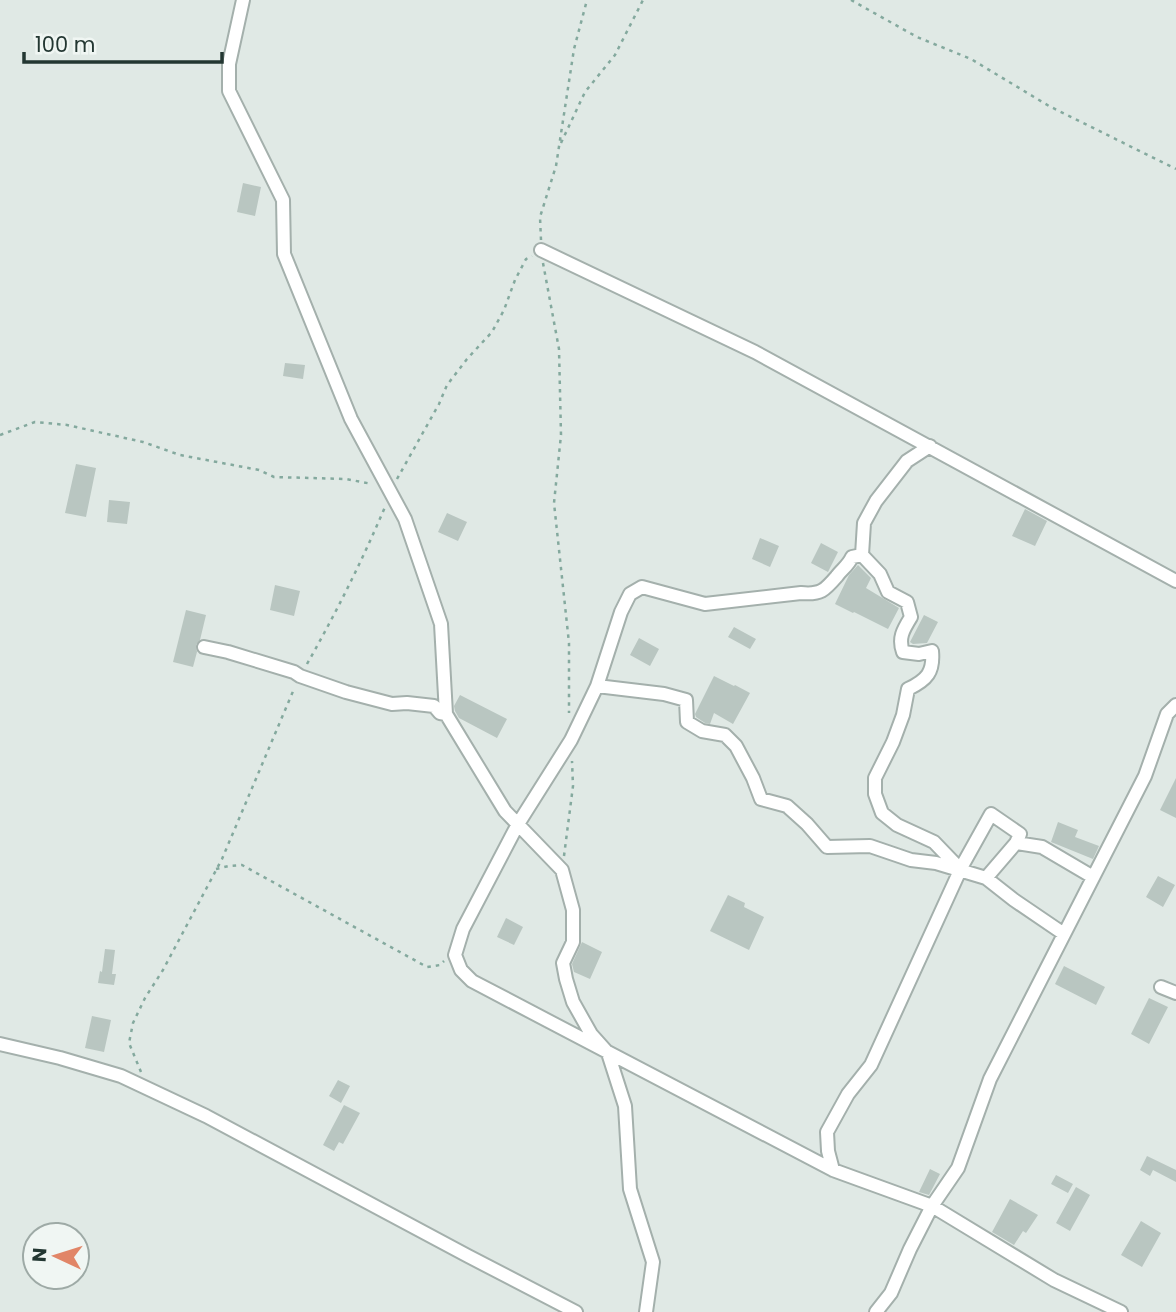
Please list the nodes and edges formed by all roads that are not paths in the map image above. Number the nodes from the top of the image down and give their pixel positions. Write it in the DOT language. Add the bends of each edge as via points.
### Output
graph roads {
  1 [pos="243,0"];
  2 [pos="541,250"];
  3 [pos="930,446"];
  4 [pos="862,555"];
  5 [pos="1176,581"];
  6 [pos="204,647"];
  7 [pos="597,686"];
  8 [pos="1176,705"];
  9 [pos="446,714"];
  10 [pos="518,824"];
  11 [pos="1016,843"];
  12 [pos="960,870"];
  13 [pos="1093,877"];
  14 [pos="986,878"];
  15 [pos="1064,934"];
  16 [pos="1161,987"];
  17 [pos="1176,993"];
  18 [pos="0,1044"];
  19 [pos="608,1052"];
  20 [pos="833,1170"];
  21 [pos="932,1206"];
  22 [pos="576,1312"];
  23 [pos="646,1312"];
  24 [pos="876,1312"];
  25 [pos="1121,1312"];
  1 -- 9 [label="street" via="229,64 229,91 282,200 284,254 351,419 405,519 441,624"];
  2 -- 3 [label="street" via="755,352"];
  3 -- 4 [label="street" via="907,461 876,501 864,523"];
  3 -- 5 [label="street"];
  4 -- 7 [label="street" via="852,557 824,590 813,594 705,604 642,587 630,594 621,612"];
  4 -- 12 [label="street" via="880,574 888,592 907,602 911,617 900,643 903,652 932,651 933,665 922,683 908,689 893,742 875,778 875,794 882,813 934,842"];
  6 -- 9 [label="street" via="346,692 392,704 433,706"];
  7 -- 10 [label="street" via="571,740"];
  7 -- 12 [label="street" via="686,700 687,722 702,732 725,735 736,746 761,799 787,806 827,847 870,846"];
  8 -- 13 [label="street" via="1167,713 1145,776"];
  9 -- 10 [label="street" via="505,811"];
  10 -- 19 [label="street" via="562,870 573,910 573,942 563,963 566,979 591,1034"];
  10 -- 19 [label="street" via="463,929 455,955 472,981"];
  11 -- 12 [label="street" via="1020,834 991,814"];
  11 -- 13 [label="street" via="1042,847"];
  11 -- 14 [label="street"];
  12 -- 14 [label="street"];
  12 -- 20 [label="street" via="871,1065 827,1132"];
  13 -- 15 [label="street"];
  14 -- 15 [label="street"];
  15 -- 21 [label="street" via="990,1079 958,1168"];
  16 -- 17 [label="street"];
  18 -- 22 [label="street" via="121,1076 206,1116"];
  19 -- 20 [label="street"];
  19 -- 23 [label="street" via="625,1106 630,1189 653,1262"];
  20 -- 21 [label="street"];
  21 -- 24 [label="street" via="891,1293"];
  21 -- 25 [label="street" via="1054,1280"];
}
